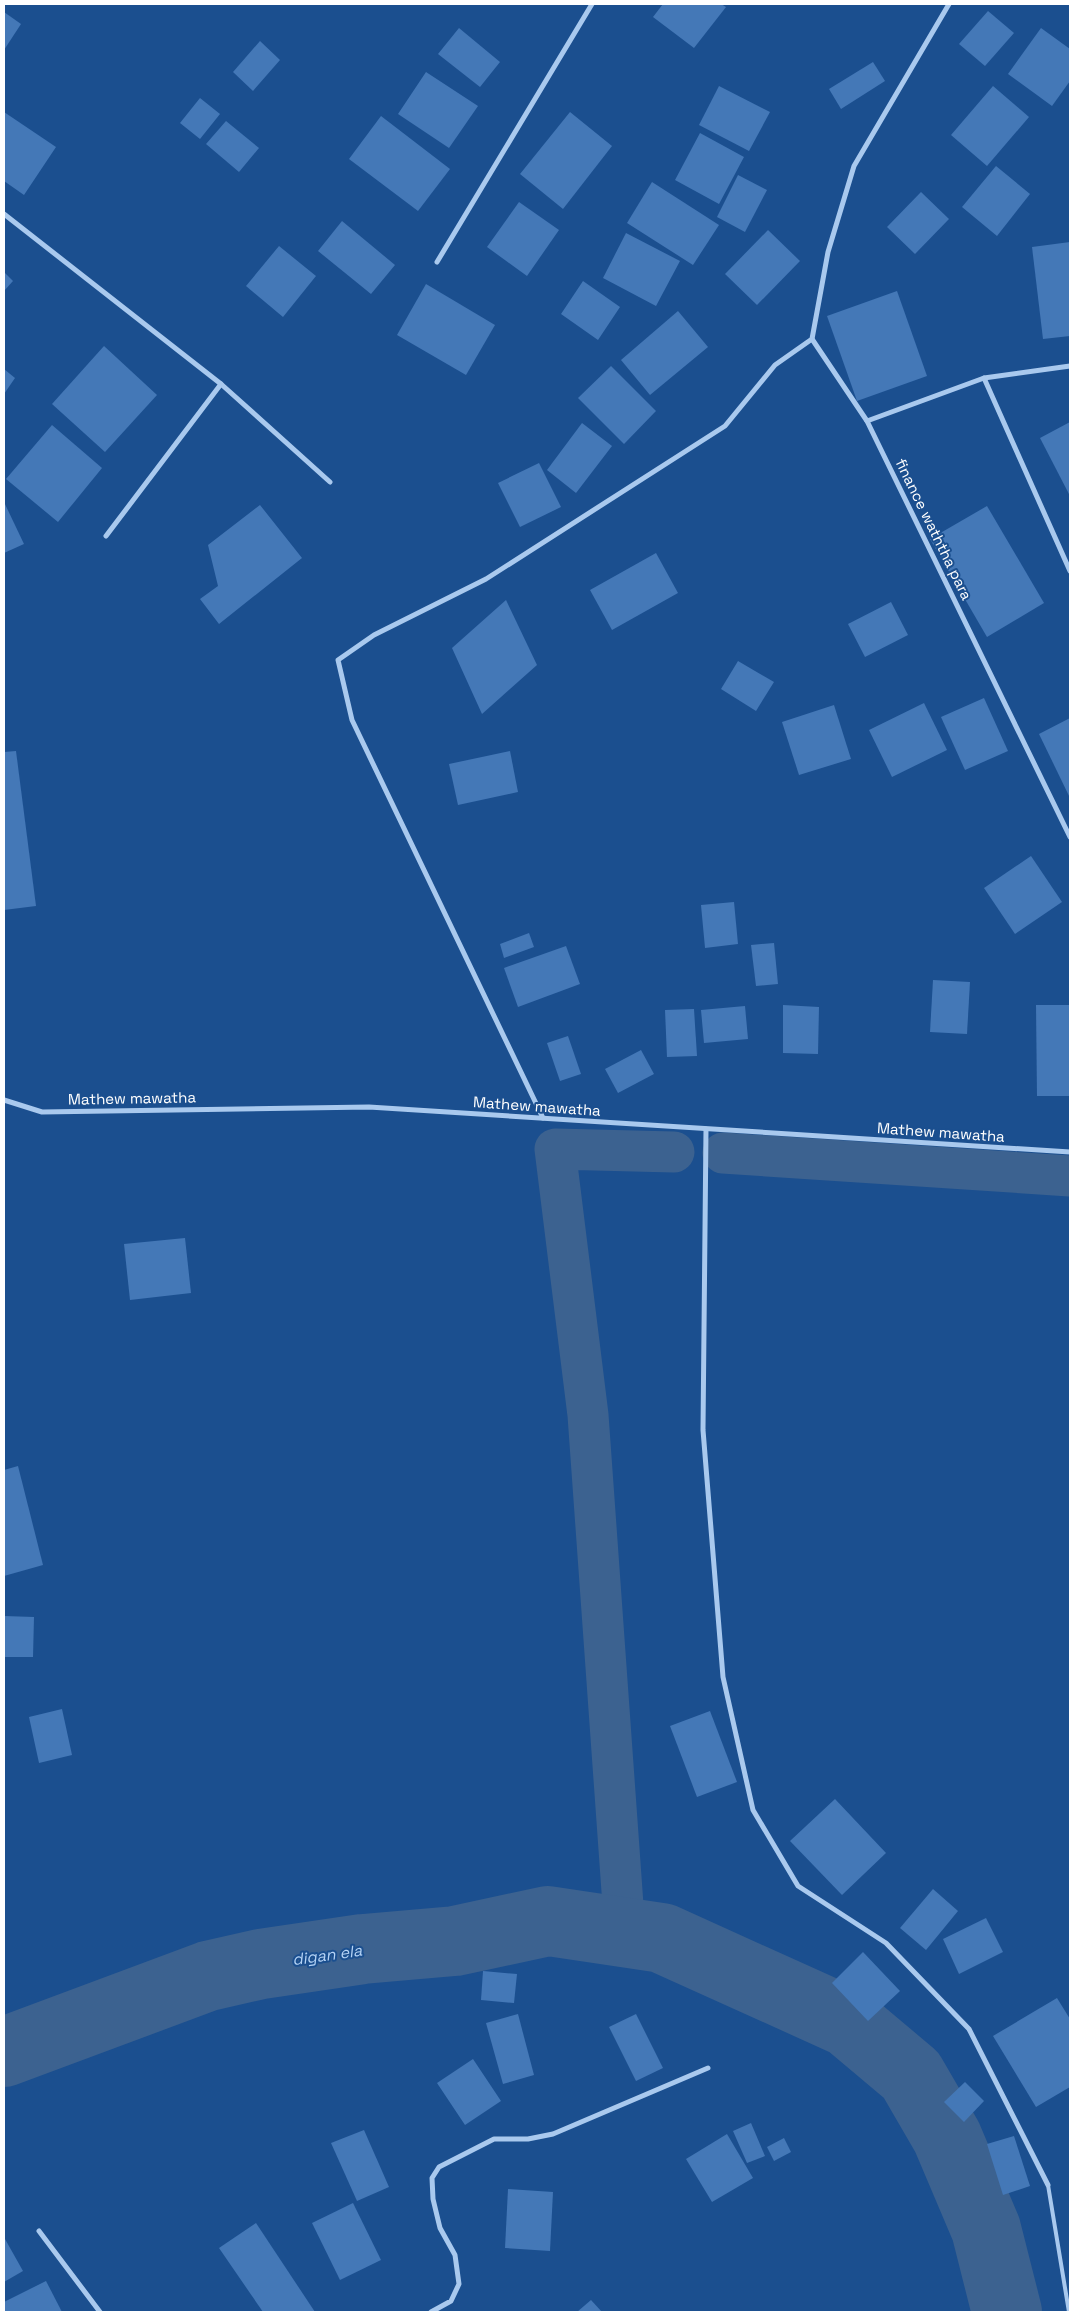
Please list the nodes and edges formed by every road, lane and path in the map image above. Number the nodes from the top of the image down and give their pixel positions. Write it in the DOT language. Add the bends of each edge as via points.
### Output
graph roads {
  1 [pos="592,4"];
  2 [pos="950,4"];
  3 [pos="4,214"];
  4 [pos="437,262"];
  5 [pos="812,339"];
  6 [pos="1070,366"];
  7 [pos="984,378"];
  8 [pos="221,384"];
  9 [pos="867,421"];
  10 [pos="330,482"];
  11 [pos="106,536"];
  12 [pos="1070,571"];
  13 [pos="1070,838"];
  14 [pos="4,1100"];
  15 [pos="543,1118"];
  16 [pos="706,1129"];
  17 [pos="1070,1152"];
  18 [pos="708,2068"];
  19 [pos="1048,2185"];
  20 [pos="39,2231"];
  21 [pos="100,2312"];
  22 [pos="431,2312"];
  23 [pos="1069,2312"];
  1 -- 4 [label="street"];
  2 -- 5 [label="street" via="854,166 828,252"];
  3 -- 8 [label="street"];
  5 -- 9 [label="street, finance waththa para"];
  5 -- 15 [label="street" via="775,365 725,426 486,579 374,635 338,660 352,720"];
  6 -- 7 [label="street"];
  7 -- 9 [label="street"];
  7 -- 12 [label="street"];
  8 -- 10 [label="street"];
  8 -- 11 [label="street"];
  9 -- 13 [label="street, finance waththa para"];
  14 -- 15 [label="street, Mathew mawatha" via="42,1112 369,1107"];
  15 -- 16 [label="street, Mathew mawatha"];
  16 -- 17 [label="street, Mathew mawatha"];
  16 -- 19 [label="street" via="702,1430 723,1677 753,1810 798,1886 886,1943 969,2029"];
  18 -- 22 [label="street" via="553,2134 528,2139 494,2139 439,2167 432,2178 433,2199 440,2228 455,2255 460,2284 451,2301"];
  19 -- 23 [label="lane"];
  20 -- 21 [label="street"];
}
